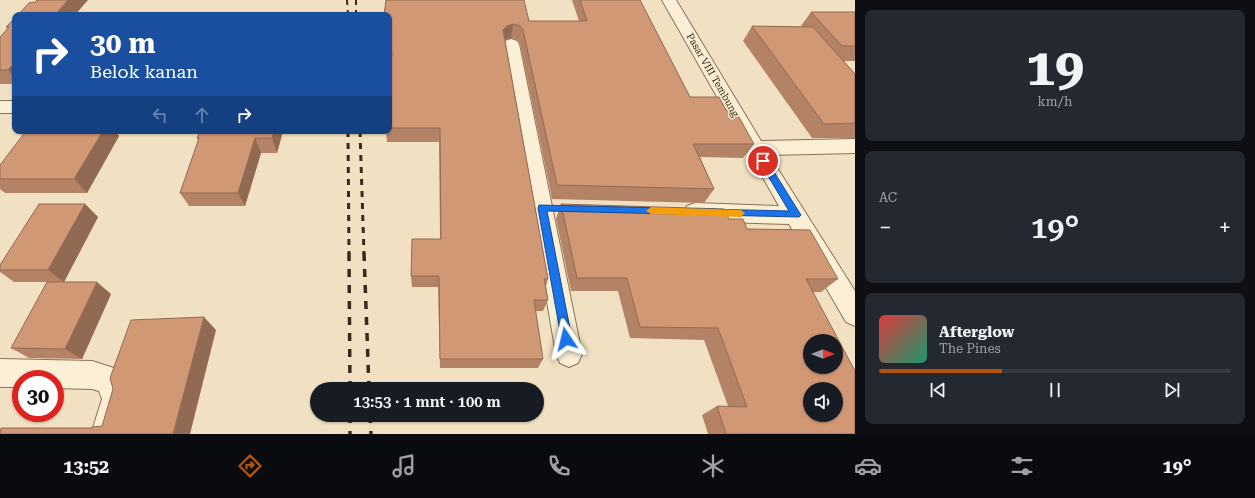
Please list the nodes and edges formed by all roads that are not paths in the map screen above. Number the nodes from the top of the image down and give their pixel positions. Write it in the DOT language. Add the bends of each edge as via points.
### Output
graph roads {
  1 [pos="669,0"];
  2 [pos="511,44"];
  3 [pos="0,107"];
  4 [pos="12,107"];
  5 [pos="855,146"];
  6 [pos="755,148"];
  7 [pos="677,211"];
  8 [pos="796,215"];
  9 [pos="855,314"];
  10 [pos="569,354"];
  11 [pos="0,373"];
  12 [pos="106,434"];
  1 -- 6 [label="street, Pasar VIII Tembung"];
  2 -- 10 [label="street" via="550,208"];
  3 -- 4 [label="street"];
  5 -- 6 [label="street"];
  6 -- 8 [label="street, Pasar VIII Tembung"];
  7 -- 8 [label="street"];
  8 -- 9 [label="street, Pasar VIII Tembung"];
  11 -- 12 [label="street" via="92,375 110,380 116,399"];
}
